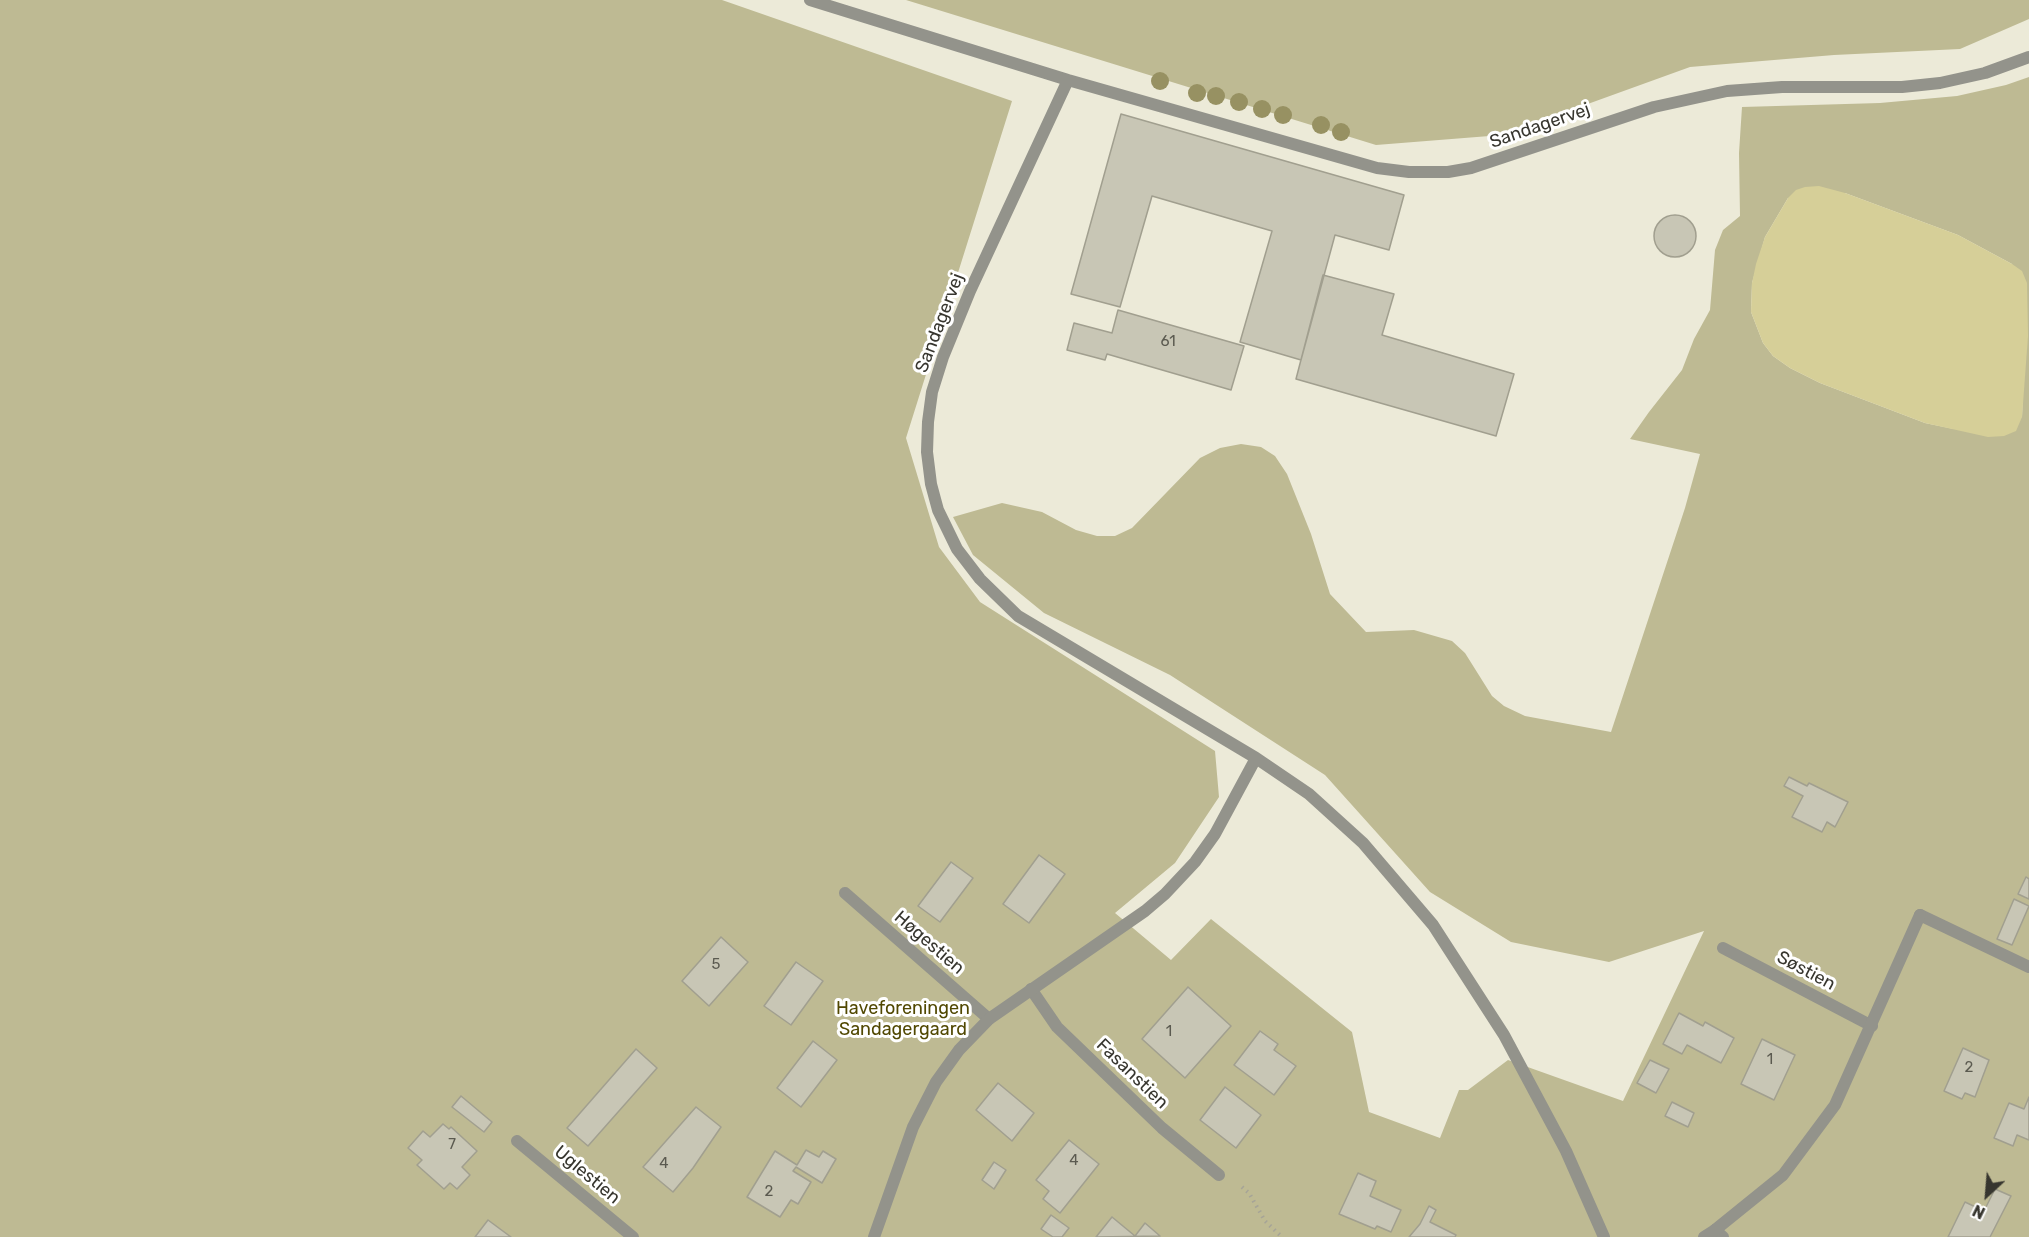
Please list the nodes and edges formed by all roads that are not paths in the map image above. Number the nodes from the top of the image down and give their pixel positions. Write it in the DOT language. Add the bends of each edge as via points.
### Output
graph roads {
  1 [pos="810,0"];
  2 [pos="2029,57"];
  3 [pos="1068,80"];
  4 [pos="1256,758"];
  5 [pos="845,893"];
  6 [pos="1723,948"];
  7 [pos="2029,967"];
  8 [pos="1031,989"];
  9 [pos="989,1019"];
  10 [pos="1872,1026"];
  11 [pos="517,1141"];
  12 [pos="1220,1174"];
  13 [pos="1719,1234"];
  14 [pos="633,1237"];
  15 [pos="874,1237"];
  16 [pos="1604,1237"];
  17 [pos="1704,1237"];
  1 -- 3 [label="street, Sandagervej"];
  2 -- 3 [label="street, Sandagervej" via="1985,74 1941,83 1727,90 1654,107 1471,168 1440,173 1377,168"];
  3 -- 4 [label="street, Sandagervej" via="970,291 932,392 927,452 938,510 957,549 980,579 1018,616"];
  4 -- 8 [label="street" via="1215,834 1165,894"];
  4 -- 16 [label="street, Sandagervej" via="1309,794 1363,843 1433,925 1504,1035 1566,1151"];
  5 -- 9 [label="street, Høgestien"];
  6 -- 10 [label="street, Søstien"];
  7 -- 10 [label="street" via="1920,915"];
  8 -- 9 [label="street"];
  8 -- 12 [label="street, Fasanstien" via="1057,1027 1162,1128"];
  9 -- 15 [label="street" via="959,1050 936,1082 914,1127"];
  10 -- 13 [label="street" via="1836,1105 1783,1175"];
  11 -- 14 [label="street, Uglestien"];
  13 -- 17 [label="street"];
}
